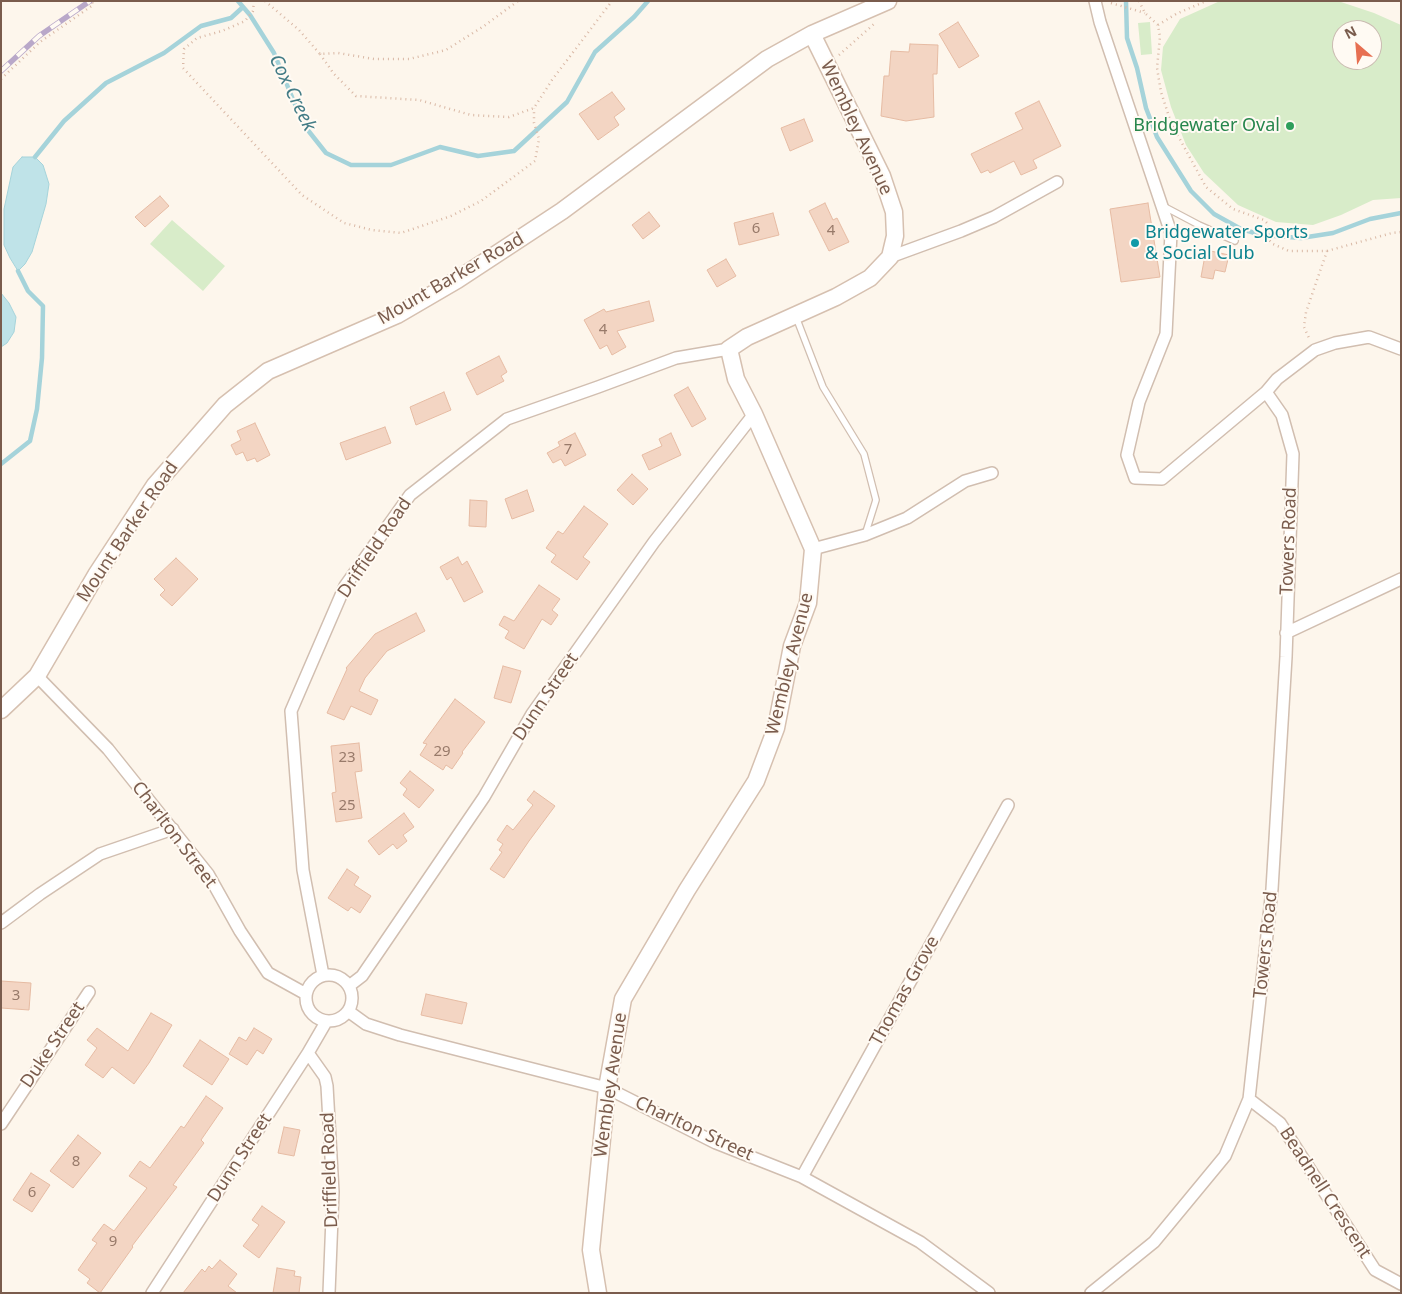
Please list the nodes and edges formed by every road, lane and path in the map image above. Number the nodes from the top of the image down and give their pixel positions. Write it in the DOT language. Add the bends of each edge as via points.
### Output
graph roads {
  1 [pos="92,1"];
  2 [pos="254,1"];
  3 [pos="265,1"];
  4 [pos="518,1"];
  5 [pos="612,1"];
  6 [pos="888,1"];
  7 [pos="1095,1"];
  8 [pos="1139,1"];
  9 [pos="1206,1"];
  10 [pos="1111,3"];
  11 [pos="1145,13"];
  12 [pos="875,18"];
  13 [pos="1158,25"];
  14 [pos="812,34"];
  15 [pos="320,54"];
  16 [pos="836,57"];
  17 [pos="1,79"];
  18 [pos="534,108"];
  19 [pos="1057,182"];
  20 [pos="1162,206"];
  21 [pos="1401,232"];
  22 [pos="1235,241"];
  23 [pos="1327,251"];
  24 [pos="890,257"];
  25 [pos="796,315"];
  26 [pos="729,349"];
  27 [pos="1315,350"];
  28 [pos="1401,350"];
  29 [pos="1266,392"];
  30 [pos="754,414"];
  31 [pos="992,473"];
  32 [pos="865,534"];
  33 [pos="813,549"];
  34 [pos="1401,579"];
  35 [pos="1286,633"];
  36 [pos="37,676"];
  37 [pos="1,710"];
  38 [pos="1008,805"];
  39 [pos="173,829"];
  40 [pos="1,924"];
  41 [pos="323,975"];
  42 [pos="349,986"];
  43 [pos="89,992"];
  44 [pos="306,994"];
  45 [pos="348,1012"];
  46 [pos="326,1022"];
  47 [pos="308,1053"];
  48 [pos="607,1088"];
  49 [pos="1249,1099"];
  50 [pos="1,1124"];
  51 [pos="802,1177"];
  52 [pos="1401,1284"];
  53 [pos="152,1293"];
  54 [pos="329,1293"];
  55 [pos="598,1293"];
  56 [pos="989,1293"];
  57 [pos="1090,1293"];
  1 -- 17 [label="path" via="93,5 40,42"];
  2 -- 18 [label="path" via="253,11 245,21 197,38 184,49 183,68 302,195 344,223 372,230 401,232 451,216 481,201 535,161 539,139"];
  3 -- 15 [label="path" via="299,30"];
  4 -- 15 [label="path" via="446,50 409,59"];
  5 -- 18 [label="path"];
  6 -- 14 [label="street, Mount Barker Road"];
  7 -- 20 [label="street"];
  8 -- 11 [label="path"];
  9 -- 13 [label="path"];
  10 -- 11 [label="path"];
  11 -- 13 [label="path"];
  12 -- 16 [label="path" via="874,24"];
  13 -- 23 [label="path" via="1157,68 1170,123 1206,187 1233,209 1264,220 1268,224 1268,239 1273,244 1289,251"];
  14 -- 24 [label="street, Wembley Avenue" via="882,176 894,212 895,236"];
  14 -- 36 [label="street, Mount Barker Road" via="767,59 562,211 457,280 396,314 268,371 225,404 155,485 96,575"];
  15 -- 18 [label="path" via="356,96 419,100 471,115 510,117"];
  19 -- 24 [label="street" via="994,217"];
  20 -- 22 [label="lane"];
  20 -- 29 [label="street" via="1171,233 1166,334 1139,402 1127,455 1135,478 1162,479"];
  21 -- 23 [label="path"];
  23 -- 27 [label="path" via="1304,327"];
  24 -- 25 [label="street" via="870,278"];
  25 -- 26 [label="street" via="746,337"];
  25 -- 32 [label="lane" via="823,387 864,454 876,500"];
  26 -- 30 [label="street, Wembley Avenue" via="736,379"];
  26 -- 41 [label="street, Driffield Road" via="676,358 507,419 410,495 345,586 291,711 303,870"];
  27 -- 28 [label="street" via="1369,337"];
  27 -- 29 [label="street" via="1277,379"];
  29 -- 35 [label="street, Towers Road" via="1282,415 1292,454"];
  30 -- 33 [label="street, Wembley Avenue"];
  30 -- 42 [label="street, Dunn Street" via="654,542 538,706 484,797 362,976"];
  31 -- 32 [label="street" via="964,481 907,518"];
  32 -- 33 [label="street"];
  33 -- 48 [label="street, Wembley Avenue" via="808,603 792,646 773,737 756,781 623,999"];
  34 -- 35 [label="street"];
  35 -- 49 [label="street, Towers Road" via="1272,889"];
  36 -- 37 [label="street, Mount Barker Road"];
  36 -- 39 [label="street, Charlton Street" via="108,749"];
  38 -- 51 [label="street, Thomas Grove"];
  39 -- 40 [label="street" via="100,854"];
  39 -- 44 [label="street, Charlton Street" via="208,874 268,973"];
  41 -- 42 [label="street" via="338,976"];
  41 -- 44 [label="street" via="315,979"];
  42 -- 45 [label="street" via="352,999"];
  43 -- 50 [label="street, Duke Street"];
  44 -- 46 [label="street" via="310,1012"];
  45 -- 46 [label="street" via="338,1020"];
  45 -- 48 [label="street, Charlton Street" via="366,1024 400,1035"];
  46 -- 47 [label="street, Dunn Street"];
  47 -- 53 [label="street, Dunn Street"];
  47 -- 54 [label="street, Driffield Road" via="326,1077 327,1086 333,1192"];
  48 -- 51 [label="street, Charlton Street" via="716,1143"];
  48 -- 55 [label="street, Wembley Avenue" via="592,1250"];
  49 -- 52 [label="street, Beadnell Crescent" via="1280,1122 1375,1270"];
  49 -- 57 [label="street, Towers Road" via="1225,1156 1154,1242"];
  51 -- 56 [label="street, Charlton Street" via="920,1242"];
}
